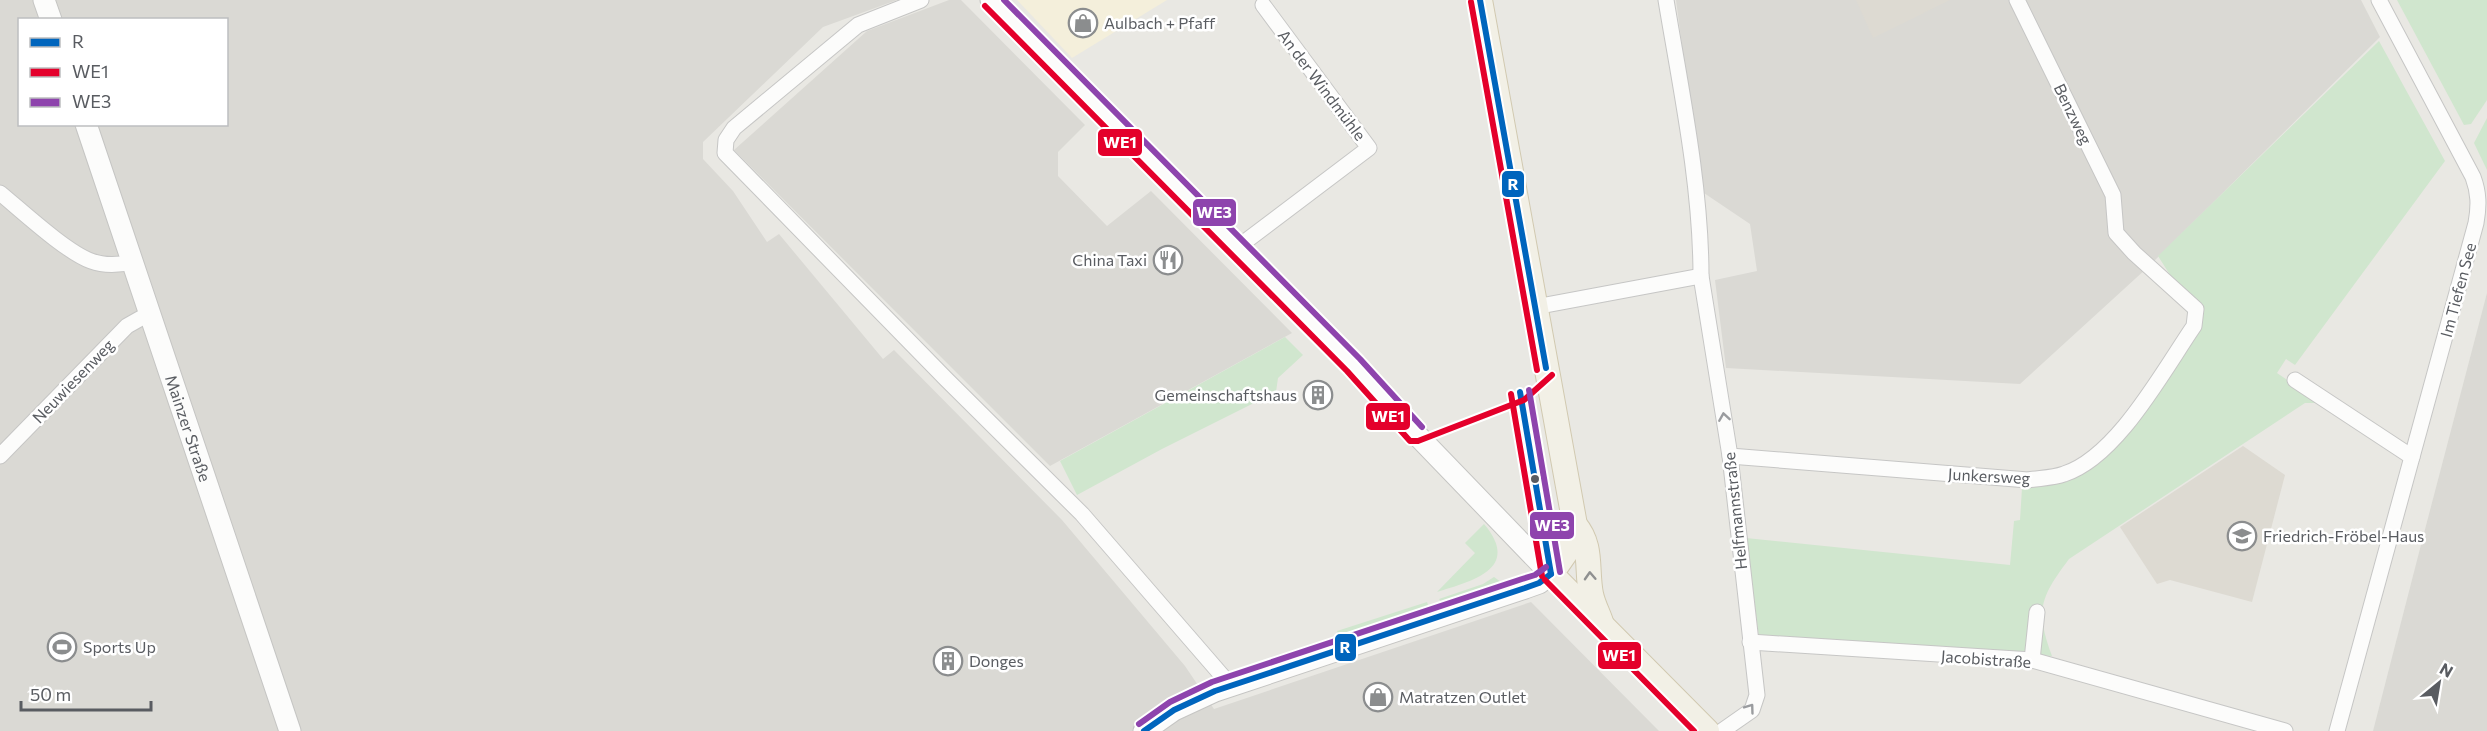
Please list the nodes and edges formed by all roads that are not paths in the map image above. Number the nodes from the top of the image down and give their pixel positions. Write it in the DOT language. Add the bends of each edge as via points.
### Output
graph roads {
  1 [pos="44,0"];
  2 [pos="921,0"];
  3 [pos="991,0"];
  4 [pos="1480,0"];
  5 [pos="1666,0"];
  6 [pos="2017,0"];
  7 [pos="2379,0"];
  8 [pos="1263,5"];
  9 [pos="50,18"];
  10 [pos="87,126"];
  11 [pos="0,193"];
  12 [pos="2116,232"];
  13 [pos="1238,248"];
  14 [pos="133,262"];
  15 [pos="1701,276"];
  16 [pos="1535,307"];
  17 [pos="150,313"];
  18 [pos="2295,380"];
  19 [pos="0,456"];
  20 [pos="1730,456"];
  21 [pos="2412,457"];
  22 [pos="1575,525"];
  23 [pos="1551,574"];
  24 [pos="2037,612"];
  25 [pos="1604,628"];
  26 [pos="1750,642"];
  27 [pos="2032,660"];
  28 [pos="1231,686"];
  29 [pos="290,731"];
  30 [pos="1144,731"];
  31 [pos="1707,731"];
  32 [pos="1722,731"];
  33 [pos="2285,731"];
  34 [pos="2337,731"];
  1 -- 9 [label="main road"];
  2 -- 28 [label="street" via="858,26 734,128 726,140 725,153 1082,514"];
  3 -- 13 [label="main road"];
  4 -- 16 [label="main road"];
  5 -- 15 [label="street, Helfmannstraße" via="1684,112"];
  6 -- 12 [label="street, Benzweg" via="2113,195"];
  7 -- 21 [label="street, Im Tiefen See" via="2473,177 2479,199 2476,223"];
  8 -- 13 [label="street, An der Windmühle" via="1369,148"];
  10 -- 14 [label="main road, Mainzer Straße"];
  11 -- 14 [label="street" via="91,261"];
  12 -- 20 [label="street, Junkersweg" via="2196,309 2194,327 2123,430 2091,461 2065,474 2028,480"];
  13 -- 23 [label="main road" via="1368,379"];
  14 -- 17 [label="main road, Mainzer Straße"];
  15 -- 16 [label="street"];
  20 -- 15 [label="street, Helfmannstraße, one-way"];
  16 -- 22 [label="main road"];
  17 -- 19 [label="street, Neuwiesenweg" via="127,326"];
  17 -- 29 [label="main road, Mainzer Straße"];
  18 -- 21 [label="street"];
  20 -- 26 [label="street, Helfmannstraße"];
  21 -- 34 [label="street, Im Tiefen See"];
  22 -- 23 [label="main road" via="1569,548"];
  25 -- 22 [label="main road, one-way" via="1591,594 1586,540"];
  23 -- 25 [label="main road"];
  23 -- 28 [label="main road" via="1525,588"];
  24 -- 27 [label="street"];
  25 -- 31 [label="main road"];
  26 -- 27 [label="street, Jacobistraße"];
  32 -- 26 [label="street, Helfmannstraße, one-way" via="1755,706"];
  27 -- 33 [label="street, Jacobistraße"];
  28 -- 30 [label="main road" via="1188,703"];
}
